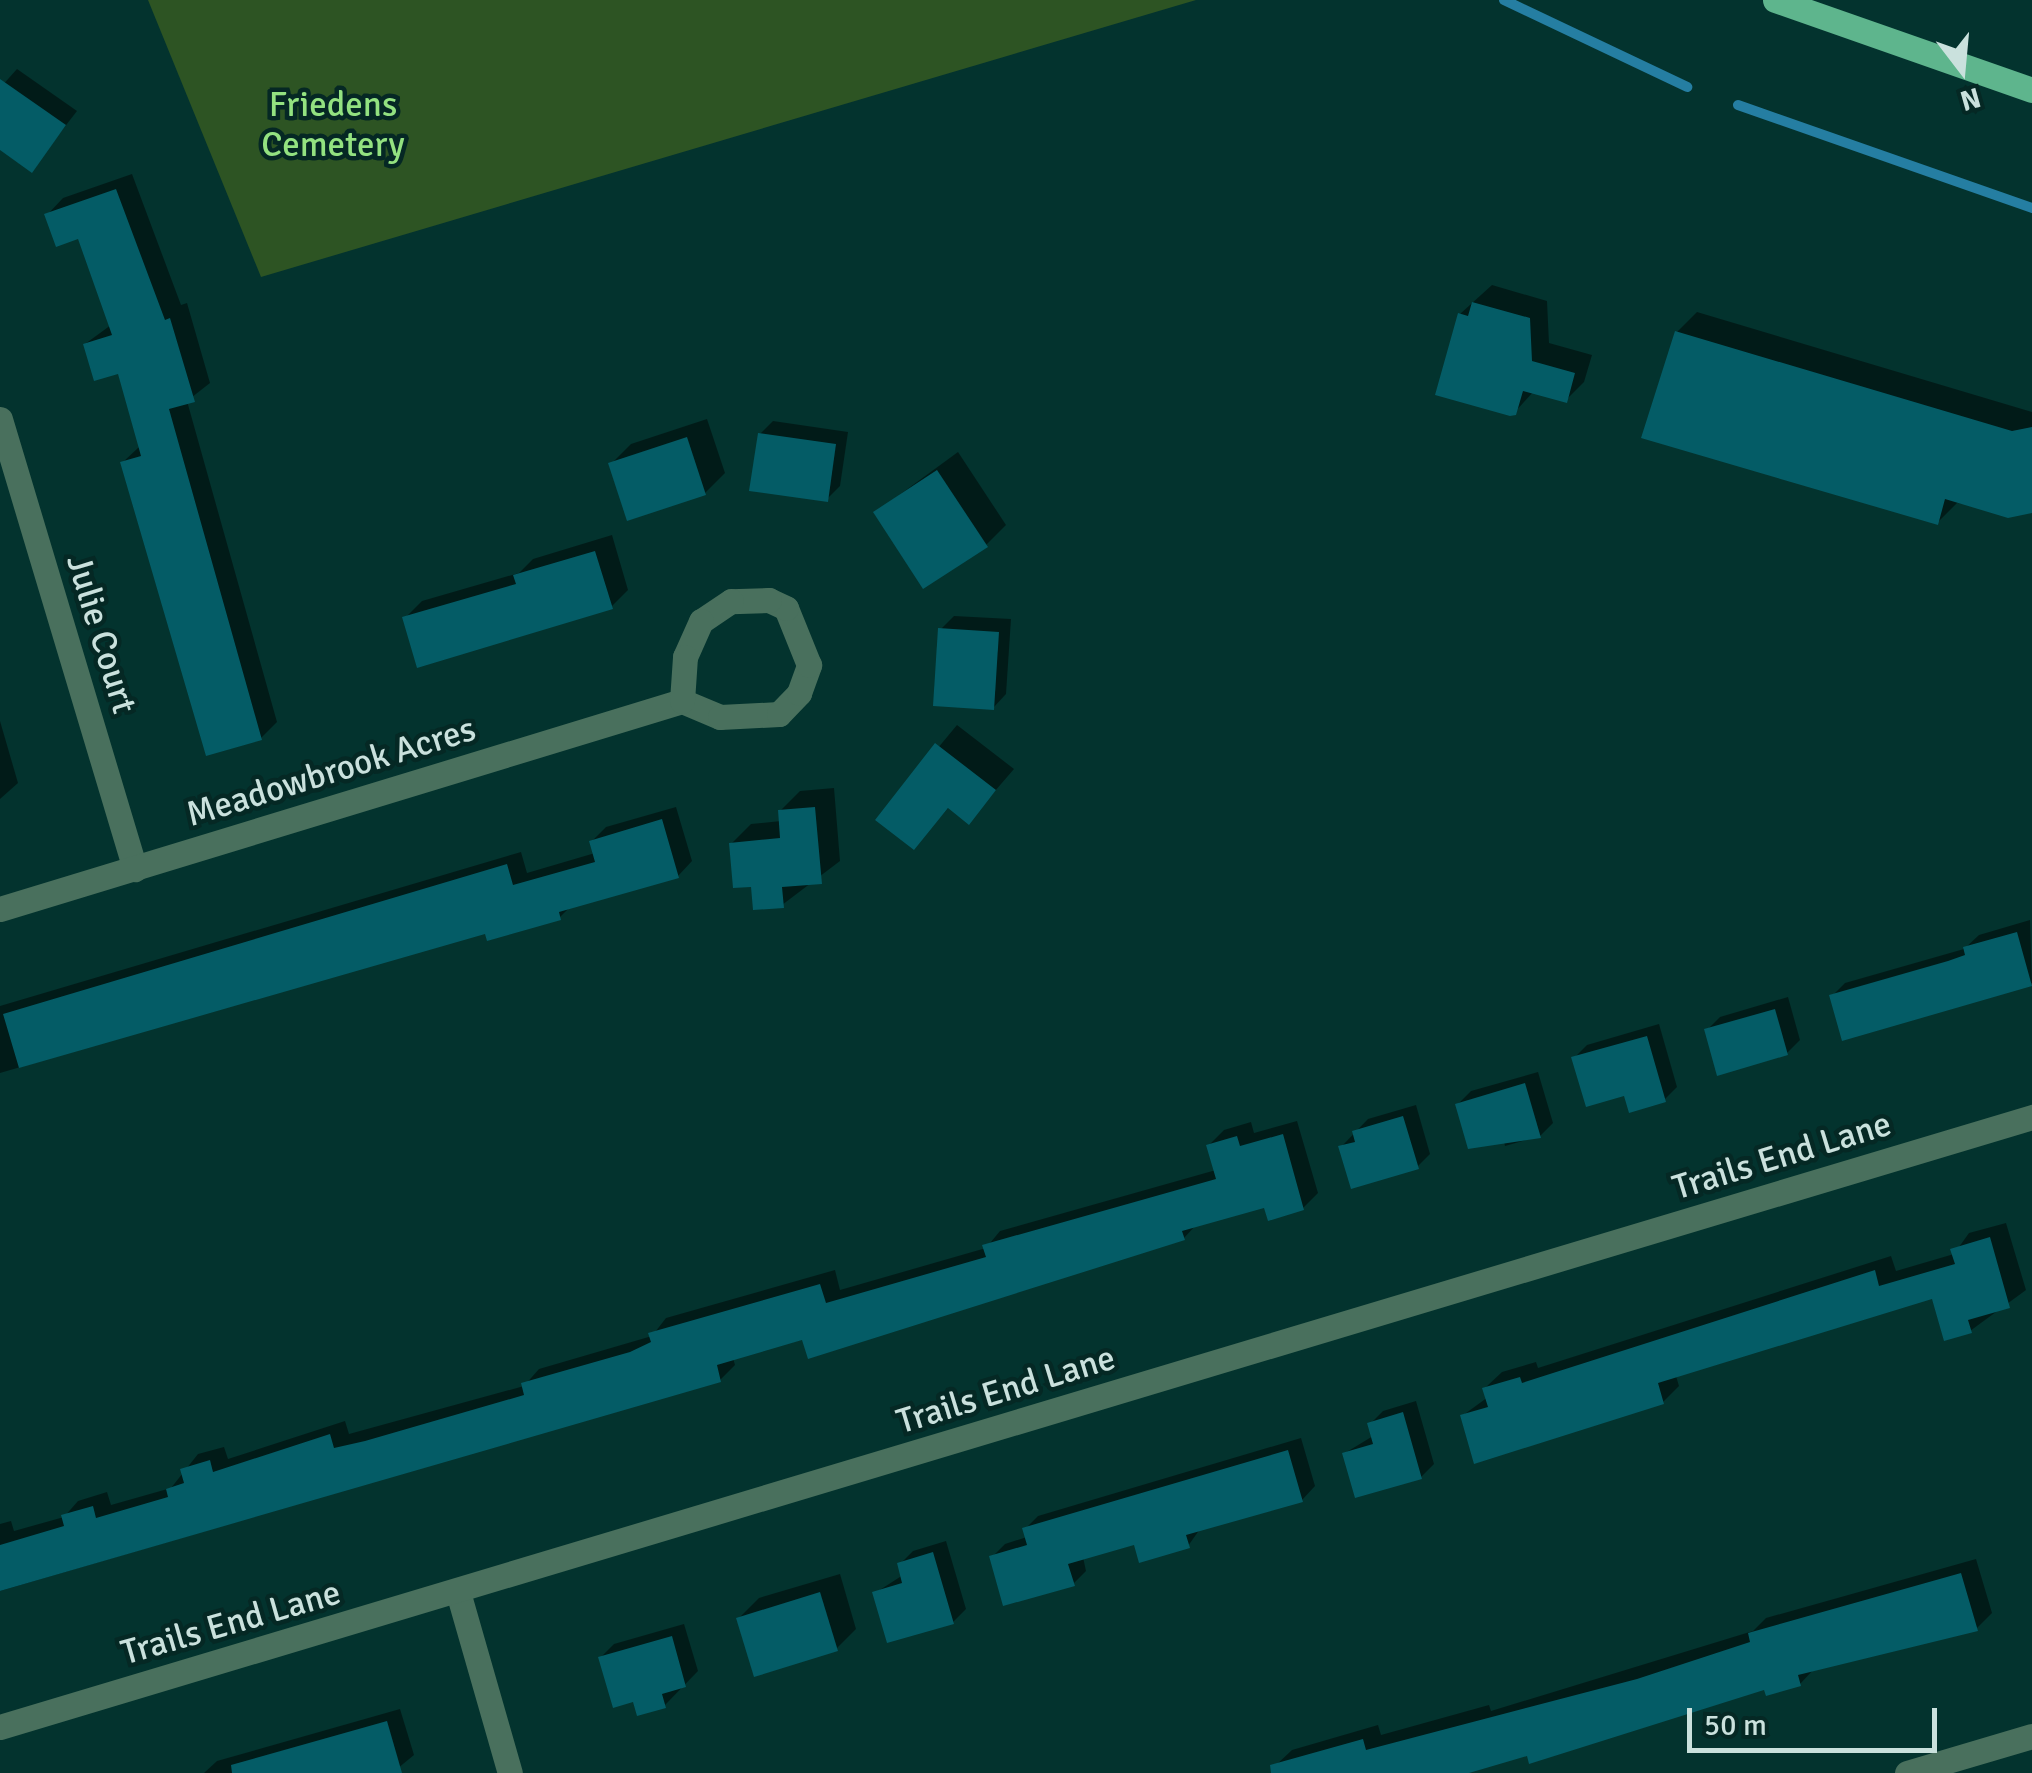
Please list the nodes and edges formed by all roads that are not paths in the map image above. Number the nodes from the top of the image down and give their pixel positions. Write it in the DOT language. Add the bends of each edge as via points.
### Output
graph roads {
  1 [pos="1775,0"];
  2 [pos="2032,90"];
  3 [pos="0,419"];
  4 [pos="682,700"];
  5 [pos="135,869"];
  6 [pos="0,909"];
  7 [pos="2032,1117"];
  8 [pos="458,1592"];
  9 [pos="0,1728"];
  10 [pos="2032,1736"];
  11 [pos="510,1773"];
  12 [pos="1907,1773"];
  1 -- 2 [label="main road"];
  3 -- 5 [label="street, Julie Court"];
  4 -- 4 [label="street" via="720,717 779,714 799,693 808,665 786,608 769,600 731,600 702,621 685,658"];
  4 -- 5 [label="street, Meadowbrook Acres"];
  5 -- 6 [label="street, Meadowbrook Acres"];
  7 -- 8 [label="street, Trails End Lane"];
  8 -- 9 [label="street, Trails End Lane"];
  8 -- 11 [label="street"];
  10 -- 12 [label="street"];
}
